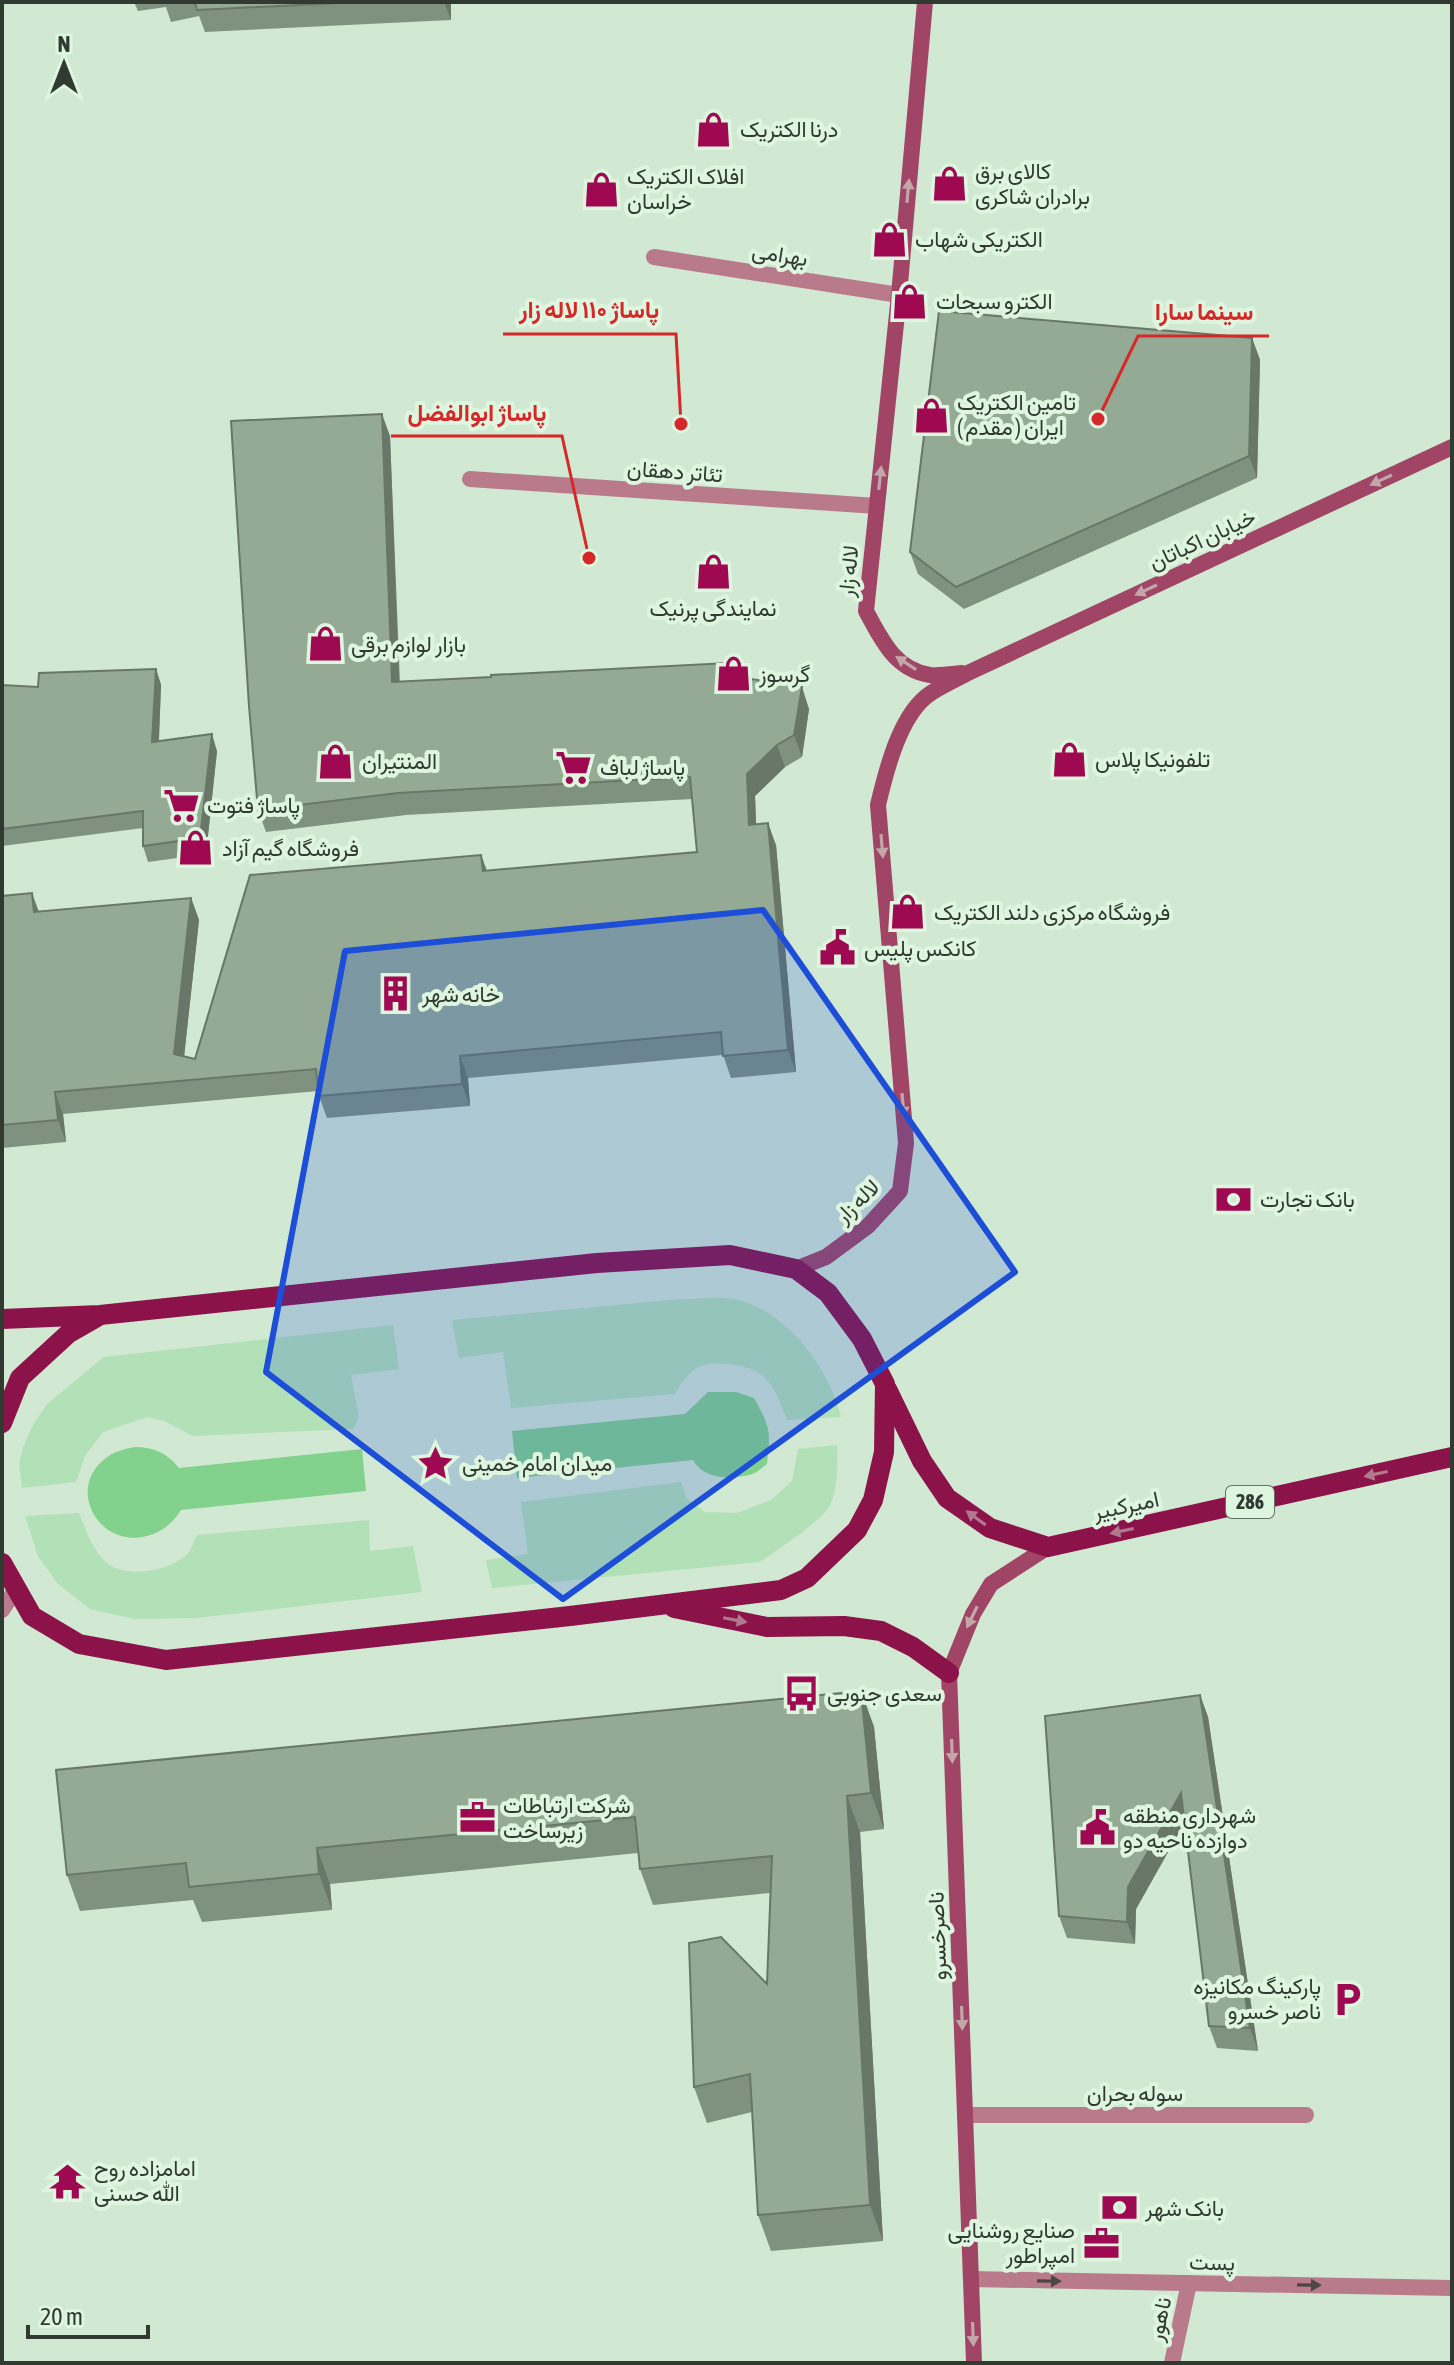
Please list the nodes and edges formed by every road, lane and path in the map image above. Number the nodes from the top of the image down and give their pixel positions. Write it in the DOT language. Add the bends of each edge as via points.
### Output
graph roads {
  1 [pos="925,2"];
  2 [pos="654,257"];
  3 [pos="899,295"];
  4 [pos="1452,447"];
  5 [pos="470,479"];
  6 [pos="877,506"];
  7 [pos="970,672"];
  8 [pos="796,1269"];
  9 [pos="2,1307"];
  10 [pos="100,1315"];
  11 [pos="35,1318"];
  12 [pos="2,1319"];
  13 [pos="885,1384"];
  14 [pos="2,1423"];
  15 [pos="1452,1457"];
  16 [pos="1048,1547"];
  17 [pos="2,1563"];
  18 [pos="16,1589"];
  19 [pos="658,1605"];
  20 [pos="2,1610"];
  21 [pos="949,1673"];
  22 [pos="965,2115"];
  23 [pos="1306,2115"];
  24 [pos="971,2279"];
  25 [pos="1189,2283"];
  26 [pos="1452,2288"];
  27 [pos="974,2363"];
  28 [pos="1172,2363"];
  3 -- 1 [label="main road, لاله زار, one-way"];
  2 -- 3 [label="street, بهرامی"];
  6 -- 3 [label="main road, لاله زار, one-way"];
  4 -- 7 [label="main road, خیابان اکباتان, one-way"];
  5 -- 6 [label="street, تئاتر دهقان"];
  7 -- 6 [label="main road, لاله زار, one-way" via="931,675 906,667 885,647 866,611"];
  7 -- 8 [label="main road, لاله زار, one-way" via="928,694 906,721 878,805 906,1143 900,1191 868,1226 826,1257"];
  8 -- 10 [label="main road" via="730,1255 597,1263"];
  8 -- 13 [label="main road" via="828,1293 862,1339"];
  9 -- 11 [label="main road"];
  10 -- 11 [label="main road"];
  10 -- 14 [label="main road" via="69,1333 20,1378"];
  11 -- 12 [label="main road"];
  16 -- 13 [label="main road, one-way" via="990,1528 947,1498 922,1461"];
  13 -- 19 [label="main road" via="884,1452 873,1500 857,1530 830,1557 807,1578 781,1590"];
  15 -- 16 [label="main road, امیرکبیر / 286, one-way"];
  16 -- 21 [label="main road, ناصرخسرو, one-way" via="991,1584"];
  17 -- 18 [label="main road"];
  18 -- 19 [label="main road" via="32,1616 79,1644 166,1660"];
  18 -- 20 [label="street"];
  19 -- 21 [label="main road, one-way" via="767,1627 881,1631"];
  21 -- 22 [label="main road, ناصرخسرو, one-way"];
  22 -- 23 [label="street, سوله بحران"];
  22 -- 24 [label="main road, ناصرخسرو"];
  24 -- 25 [label="street, پست, one-way"];
  24 -- 27 [label="main road, ناصرخسرو, one-way"];
  25 -- 26 [label="street, پست, one-way"];
  25 -- 28 [label="street, ناهور"];
}
